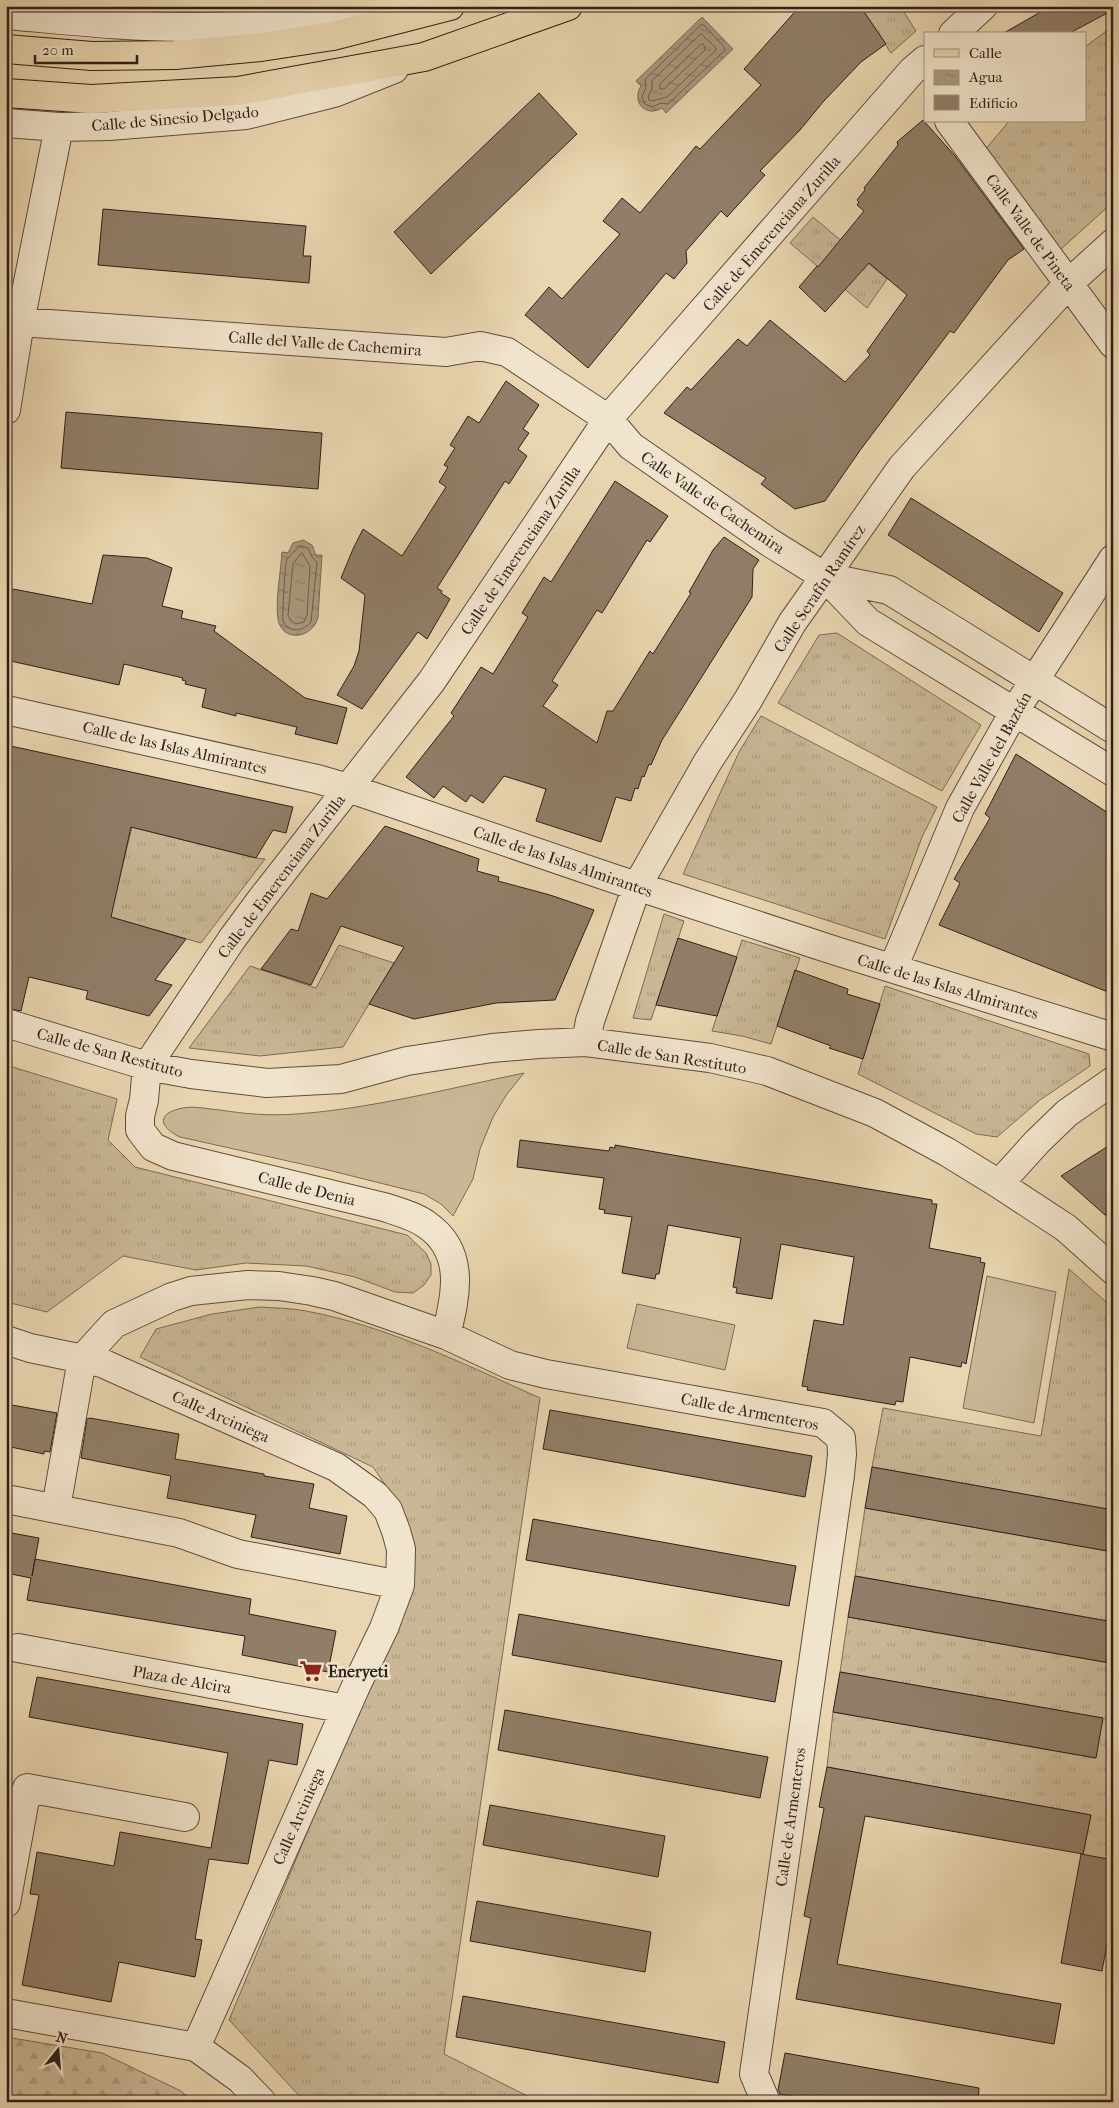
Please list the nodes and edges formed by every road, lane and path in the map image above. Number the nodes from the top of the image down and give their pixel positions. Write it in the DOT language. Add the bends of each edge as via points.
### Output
graph roads {
  1 [pos="444,6"];
  2 [pos="450,6"];
  3 [pos="568,6"];
  4 [pos="983,6"];
  5 [pos="6,15"];
  6 [pos="130,16"];
  7 [pos="955,32"];
  8 [pos="6,49"];
  9 [pos="424,57"];
  10 [pos="921,73"];
  11 [pos="6,93"];
  12 [pos="6,122"];
  13 [pos="950,122"];
  14 [pos="58,127"];
  15 [pos="1113,243"];
  16 [pos="1069,283"];
  17 [pos="13,321"];
  18 [pos="1113,344"];
  19 [pos="6,410"];
  20 [pos="608,419"];
  21 [pos="1113,559"];
  22 [pos="825,577"];
  23 [pos="1035,680"];
  24 [pos="6,710"];
  25 [pos="1014,712"];
  26 [pos="1113,729"];
  27 [pos="1113,772"];
  28 [pos="348,788"];
  29 [pos="637,886"];
  30 [pos="893,968"];
  31 [pos="6,1024"];
  32 [pos="1113,1037"];
  33 [pos="586,1042"];
  34 [pos="147,1066"];
  35 [pos="1113,1081"];
  36 [pos="999,1184"];
  37 [pos="1113,1270"];
  38 [pos="446,1335"];
  39 [pos="6,1340"];
  40 [pos="82,1359"];
  41 [pos="6,1499"];
  42 [pos="56,1508"];
  43 [pos="400,1584"];
  44 [pos="18,1648"];
  45 [pos="346,1709"];
  46 [pos="185,1817"];
  47 [pos="6,1902"];
  48 [pos="6,2014"];
  49 [pos="196,2047"];
  50 [pos="262,2102"];
  51 [pos="766,2102"];
  1 -- 6 [label="street" via="225,26 185,27"];
  2 -- 8 [label="main road" via="333,36 261,47 175,55 92,56"];
  3 -- 9 [label="main road, Calle de Sinesio Delgado"];
  4 -- 7 [label="street"];
  5 -- 6 [label="street"];
  9 -- 11 [label="main road, Calle de Sinesio Delgado" via="238,91 91,99"];
  9 -- 14 [label="street, Calle de Sinesio Delgado" via="334,93 246,115"];
  10 -- 20 [label="street, Calle de Emerenciana Zurilla"];
  12 -- 14 [label="street, Calle de Sinesio Delgado"];
  13 -- 16 [label="street, Calle Valle de Pineta"];
  14 -- 17 [label="street"];
  15 -- 16 [label="street, Calle Serafín Ramírez"];
  16 -- 18 [label="street, Calle Valle de Pineta"];
  16 -- 22 [label="street, Calle Serafín Ramírez" via="902,467"];
  17 -- 19 [label="street"];
  17 -- 20 [label="street, Calle del Valle de Cachemira" via="446,352 480,346 507,352"];
  20 -- 22 [label="street, Calle Valle de Cachemira" via="632,446"];
  20 -- 28 [label="street, Calle de Emerenciana Zurilla" via="431,682"];
  21 -- 23 [label="street, Calle Valle del Baztán"];
  22 -- 23 [label="street, Calle Valle de Cachemira" via="889,590"];
  22 -- 25 [label="street, Calle Valle de Cachemira" via="868,622"];
  22 -- 29 [label="street, Calle Serafín Ramírez" via="792,623 748,700 706,763"];
  23 -- 25 [label="street, Calle Valle del Baztán"];
  23 -- 26 [label="street, Calle Valle de Cachemira"];
  24 -- 28 [label="street, Calle de las Islas Almirantes"];
  25 -- 27 [label="street, Calle Valle de Cachemira"];
  25 -- 30 [label="street, Calle Valle del Baztán" via="960,808"];
  28 -- 29 [label="street, Calle de las Islas Almirantes"];
  28 -- 34 [label="street, Calle de Emerenciana Zurilla" via="260,901"];
  29 -- 30 [label="street, Calle de las Islas Almirantes"];
  29 -- 33 [label="street, Calle Serafín Ramírez" via="590,1021"];
  30 -- 32 [label="street, Calle de las Islas Almirantes"];
  31 -- 34 [label="street, Calle de San Restituto"];
  33 -- 34 [label="street, Calle de San Restituto" via="492,1048 407,1061 341,1079 267,1084"];
  33 -- 36 [label="street, Calle de San Restituto" via="710,1058 767,1071 875,1113"];
  34 -- 38 [label="street, Calle de Denia" via="140,1130 153,1147 173,1156 384,1207 428,1225 452,1258 456,1280"];
  35 -- 36 [label="street" via="1067,1113"];
  36 -- 37 [label="street, Calle de San Restituto" via="1066,1228"];
  38 -- 40 [label="street, Calle de Armenteros" via="334,1296 279,1286 248,1285 198,1290 172,1297 114,1324"];
  38 -- 51 [label="street, Calle de Armenteros" via="510,1365 823,1423 841,1438 841,1468 754,2074"];
  39 -- 40 [label="street, Calle Arciniega"];
  40 -- 42 [label="street"];
  40 -- 43 [label="street, Calle Arciniega" via="102,1363 336,1467 355,1479 388,1510 401,1549"];
  41 -- 42 [label="street"];
  42 -- 43 [label="street" via="179,1533 238,1554"];
  43 -- 45 [label="street, Calle Arciniega" via="384,1628"];
  44 -- 45 [label="street, Plaza de Alcira"];
  45 -- 49 [label="street, Calle Arciniega"];
  46 -- 47 [label="street" via="27,1788"];
  48 -- 49 [label="street"];
  49 -- 50 [label="street" via="240,2078"];
}
